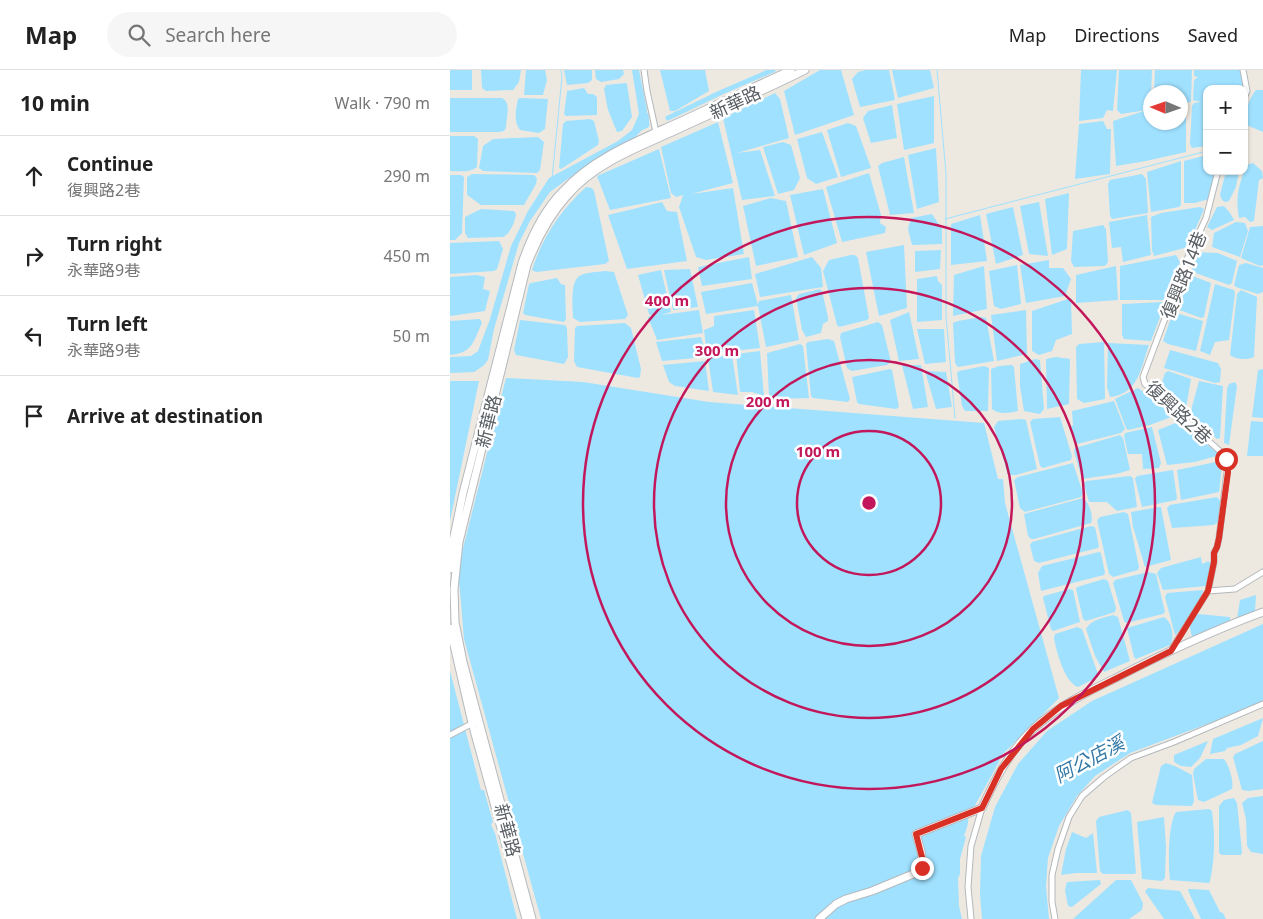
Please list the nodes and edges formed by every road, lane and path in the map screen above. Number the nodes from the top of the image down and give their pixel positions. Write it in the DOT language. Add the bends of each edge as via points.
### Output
graph roads {
  1 [pos="644,70"];
  2 [pos="791,70"];
  3 [pos="805,70"];
  4 [pos="1244,70"];
  5 [pos="1246,85"];
  6 [pos="656,132"];
  7 [pos="1217,175"];
  8 [pos="1143,376"];
  9 [pos="450,569"];
  10 [pos="1263,572"];
  11 [pos="1208,591"];
  12 [pos="1263,612"];
  13 [pos="450,628"];
  14 [pos="1171,651"];
  15 [pos="1263,704"];
  16 [pos="475,722"];
  17 [pos="450,735"];
  18 [pos="982,808"];
  19 [pos="526,919"];
  20 [pos="532,919"];
  21 [pos="819,919"];
  22 [pos="971,919"];
  23 [pos="1055,919"];
  1 -- 6 [label="street"];
  2 -- 6 [label="street, 新華路"];
  3 -- 16 [label="street, 新華路" via="626,153 594,172 567,195 537,239 458,542 455,622"];
  4 -- 5 [label="street"];
  6 -- 9 [label="street, 新華路" via="590,167 563,190 532,236 522,263 476,441 452,541"];
  7 -- 8 [label="street, 復興路14巷" via="1206,218"];
  8 -- 11 [label="street, 復興路2巷" via="1145,384 1222,453 1228,464 1219,538"];
  10 -- 11 [label="street" via="1235,589"];
  11 -- 14 [label="street, 復興路2巷"];
  12 -- 14 [label="street"];
  13 -- 16 [label="street, 新華路"];
  14 -- 18 [label="street" via="1061,706 1033,729 1001,769"];
  15 -- 23 [label="street" via="1131,758 1082,796 1069,817 1052,875"];
  16 -- 17 [label="street"];
  16 -- 19 [label="street, 新華路"];
  16 -- 20 [label="street, 新華路"];
  18 -- 21 [label="street" via="916,834 923,861 918,872 846,899"];
  18 -- 22 [label="street" via="970,846 968,887"];
}
